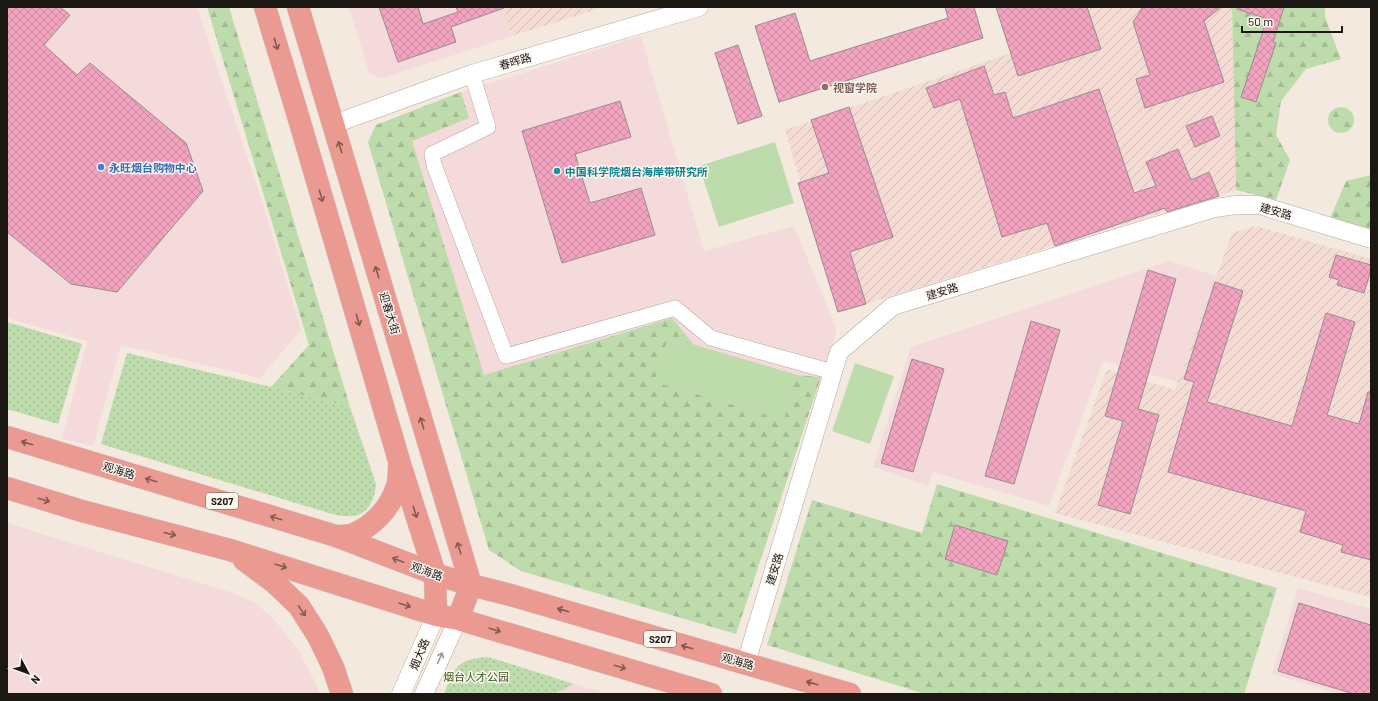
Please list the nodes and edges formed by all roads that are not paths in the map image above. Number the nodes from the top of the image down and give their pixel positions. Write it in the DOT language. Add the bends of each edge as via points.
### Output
graph roads {
  1 [pos="265,7"];
  2 [pos="298,7"];
  3 [pos="699,7"];
  4 [pos="472,74"];
  5 [pos="334,124"];
  6 [pos="1371,239"];
  7 [pos="833,372"];
  8 [pos="7,437"];
  9 [pos="400,464"];
  10 [pos="7,488"];
  11 [pos="336,536"];
  12 [pos="230,550"];
  13 [pos="435,574"];
  14 [pos="470,585"];
  15 [pos="436,615"];
  16 [pos="458,619"];
  17 [pos="746,664"];
  18 [pos="342,694"];
  19 [pos="402,694"];
  20 [pos="424,694"];
  21 [pos="711,694"];
  22 [pos="850,694"];
  1 -- 9 [label="main road, one-way"];
  2 -- 5 [label="main road, 迎春大街"];
  3 -- 4 [label="street, 春晖路"];
  4 -- 5 [label="street, 春晖路"];
  4 -- 7 [label="street" via="488,127 432,154 506,356 675,308 711,338"];
  14 -- 5 [label="main road, 迎春大街, one-way"];
  6 -- 7 [label="street, 建安路" via="1259,205 1215,208 893,306 839,352"];
  7 -- 17 [label="street, 建安路"];
  11 -- 8 [label="main road, 观海路 / S207, one-way"];
  9 -- 11 [label="main road" via="392,500 382,514 368,526 350,535"];
  9 -- 13 [label="main road, one-way"];
  10 -- 12 [label="main road, one-way" via="82,511"];
  13 -- 11 [label="main road, 观海路 / S207, one-way"];
  12 -- 15 [label="main road, one-way"];
  12 -- 18 [label="main road, one-way" via="275,583 299,606 318,636 333,667"];
  13 -- 14 [label="main road, 观海路 / S207"];
  13 -- 15 [label="main road"];
  14 -- 16 [label="main road"];
  17 -- 14 [label="main road, 观海路 / S207, one-way"];
  15 -- 16 [label="main road"];
  15 -- 19 [label="street, 烟大路"];
  20 -- 16 [label="street, 烟大路, one-way"];
  16 -- 21 [label="main road, one-way"];
  22 -- 17 [label="main road, 观海路 / S207, one-way"];
}
